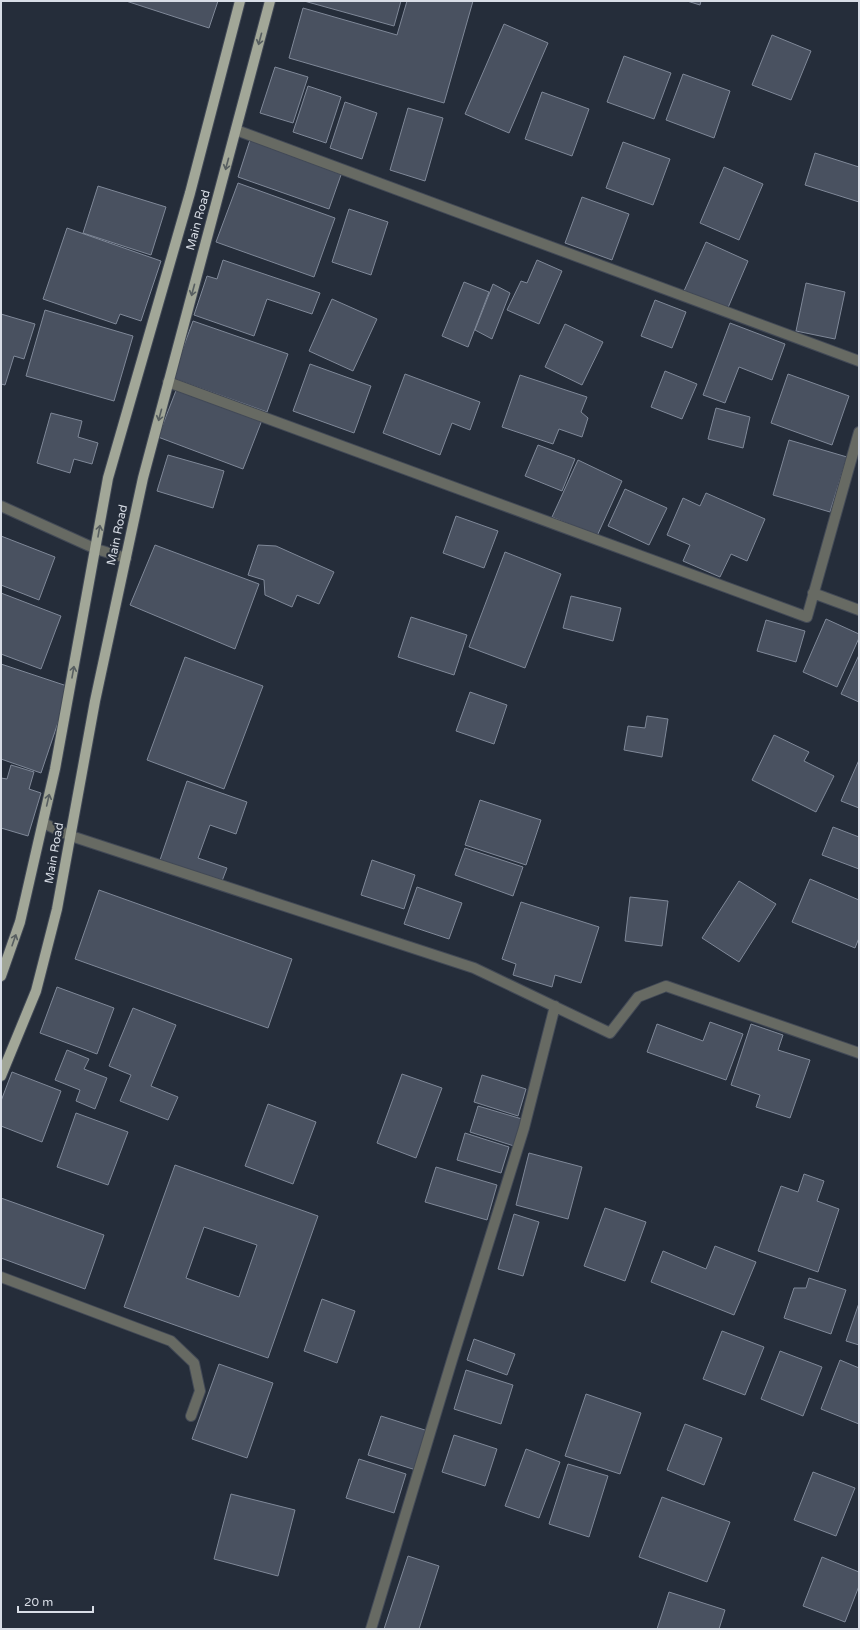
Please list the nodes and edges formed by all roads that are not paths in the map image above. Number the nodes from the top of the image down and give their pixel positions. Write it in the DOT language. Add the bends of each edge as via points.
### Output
graph roads {
  1 [pos="240,1"];
  2 [pos="270,1"];
  3 [pos="236,130"];
  4 [pos="859,361"];
  5 [pos="168,382"];
  6 [pos="859,434"];
  7 [pos="1,506"];
  8 [pos="96,549"];
  9 [pos="126,558"];
  10 [pos="813,593"];
  11 [pos="859,610"];
  12 [pos="43,823"];
  13 [pos="71,836"];
  14 [pos="1,976"];
  15 [pos="555,1006"];
  16 [pos="859,1052"];
  17 [pos="1,1076"];
  18 [pos="1,1277"];
  19 [pos="191,1416"];
  20 [pos="372,1629"];
  8 -- 1 [label="main road, Main Road, one-way" via="108,478 190,193"];
  2 -- 3 [label="main road, Main Road, one-way"];
  3 -- 4 [label="street"];
  3 -- 5 [label="main road, Main Road, one-way"];
  5 -- 9 [label="main road, Main Road, one-way" via="143,478"];
  5 -- 10 [label="street" via="807,617"];
  6 -- 10 [label="street"];
  7 -- 8 [label="street"];
  8 -- 9 [label="street"];
  12 -- 8 [label="main road, Main Road, one-way"];
  9 -- 13 [label="main road, Main Road" via="95,701"];
  10 -- 11 [label="street"];
  12 -- 13 [label="street"];
  14 -- 12 [label="main road, Main Road, one-way" via="20,922"];
  13 -- 15 [label="street" via="474,968"];
  13 -- 17 [label="main road, Main Road" via="57,909 36,991"];
  15 -- 16 [label="street" via="610,1033 638,997 666,986"];
  15 -- 20 [label="street" via="524,1128"];
  18 -- 19 [label="street" via="171,1341 194,1363 200,1391"];
}
